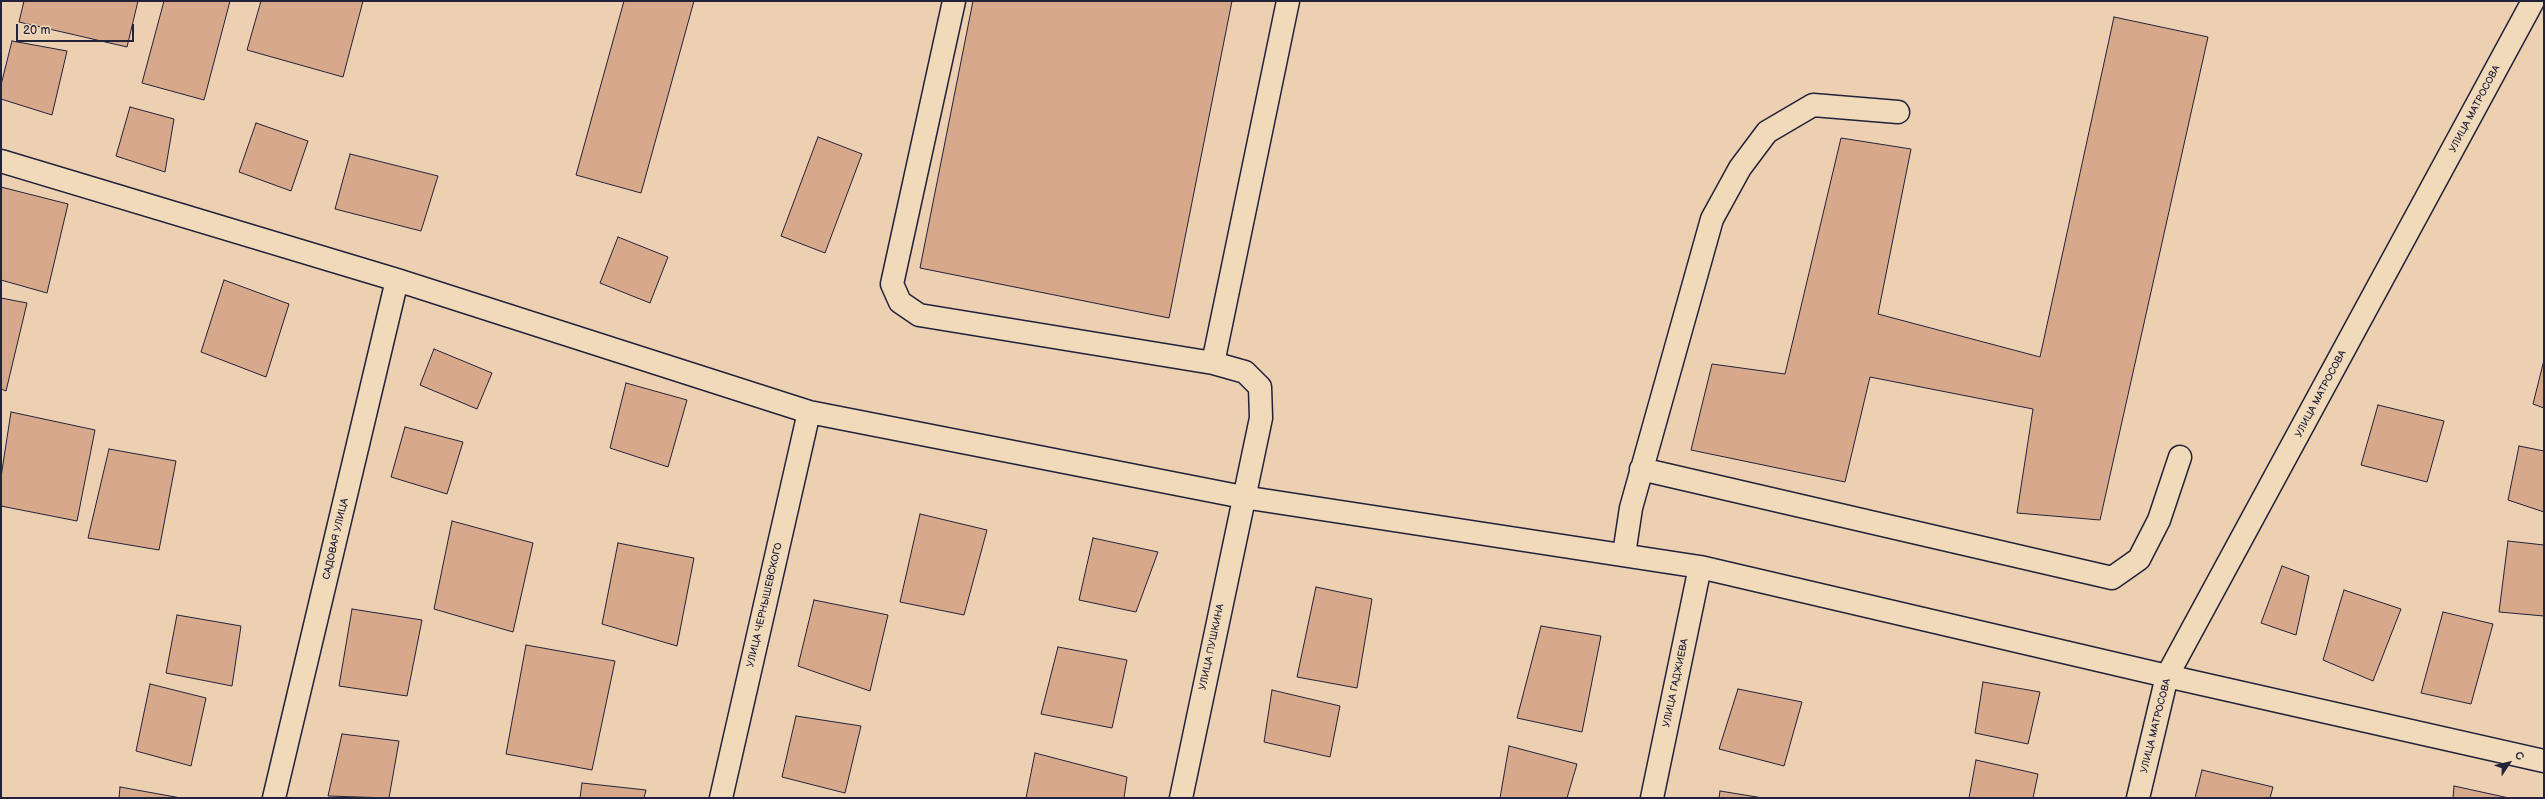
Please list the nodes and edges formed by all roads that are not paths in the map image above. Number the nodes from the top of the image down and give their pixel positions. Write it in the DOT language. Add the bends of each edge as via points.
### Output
graph roads {
  1 [pos="954,1"];
  2 [pos="1288,1"];
  3 [pos="2533,1"];
  4 [pos="1898,112"];
  5 [pos="1,161"];
  6 [pos="397,280"];
  7 [pos="1213,363"];
  8 [pos="808,412"];
  9 [pos="2180,457"];
  10 [pos="1641,470"];
  11 [pos="1243,497"];
  12 [pos="1624,554"];
  13 [pos="1700,567"];
  14 [pos="2167,676"];
  15 [pos="2544,761"];
  16 [pos="274,798"];
  17 [pos="721,798"];
  18 [pos="1181,798"];
  19 [pos="1652,798"];
  20 [pos="2138,798"];
  1 -- 7 [label="street, УЛИЦА ПУШКИНА" via="892,284 900,302 919,315"];
  2 -- 7 [label="street"];
  3 -- 14 [label="street, УЛИЦА МАТРОСОВА"];
  4 -- 10 [label="street" via="1812,105 1767,132 1740,168 1712,219"];
  5 -- 6 [label="street"];
  6 -- 8 [label="street"];
  6 -- 16 [label="street, САДОВАЯ УЛИЦА"];
  7 -- 11 [label="street, УЛИЦА ПУШКИНА" via="1245,372 1260,387 1261,418"];
  8 -- 11 [label="street"];
  8 -- 17 [label="street, УЛИЦА ЧЕРНЫШЕВСКОГО"];
  9 -- 10 [label="street" via="2159,520 2139,559 2112,578"];
  10 -- 12 [label="street" via="1631,508"];
  11 -- 12 [label="street"];
  11 -- 18 [label="street, УЛИЦА ПУШКИНА"];
  12 -- 13 [label="street"];
  13 -- 14 [label="street"];
  13 -- 19 [label="street, УЛИЦА ГАДЖИЕВА"];
  14 -- 15 [label="street"];
  14 -- 20 [label="street, УЛИЦА МАТРОСОВА"];
}
